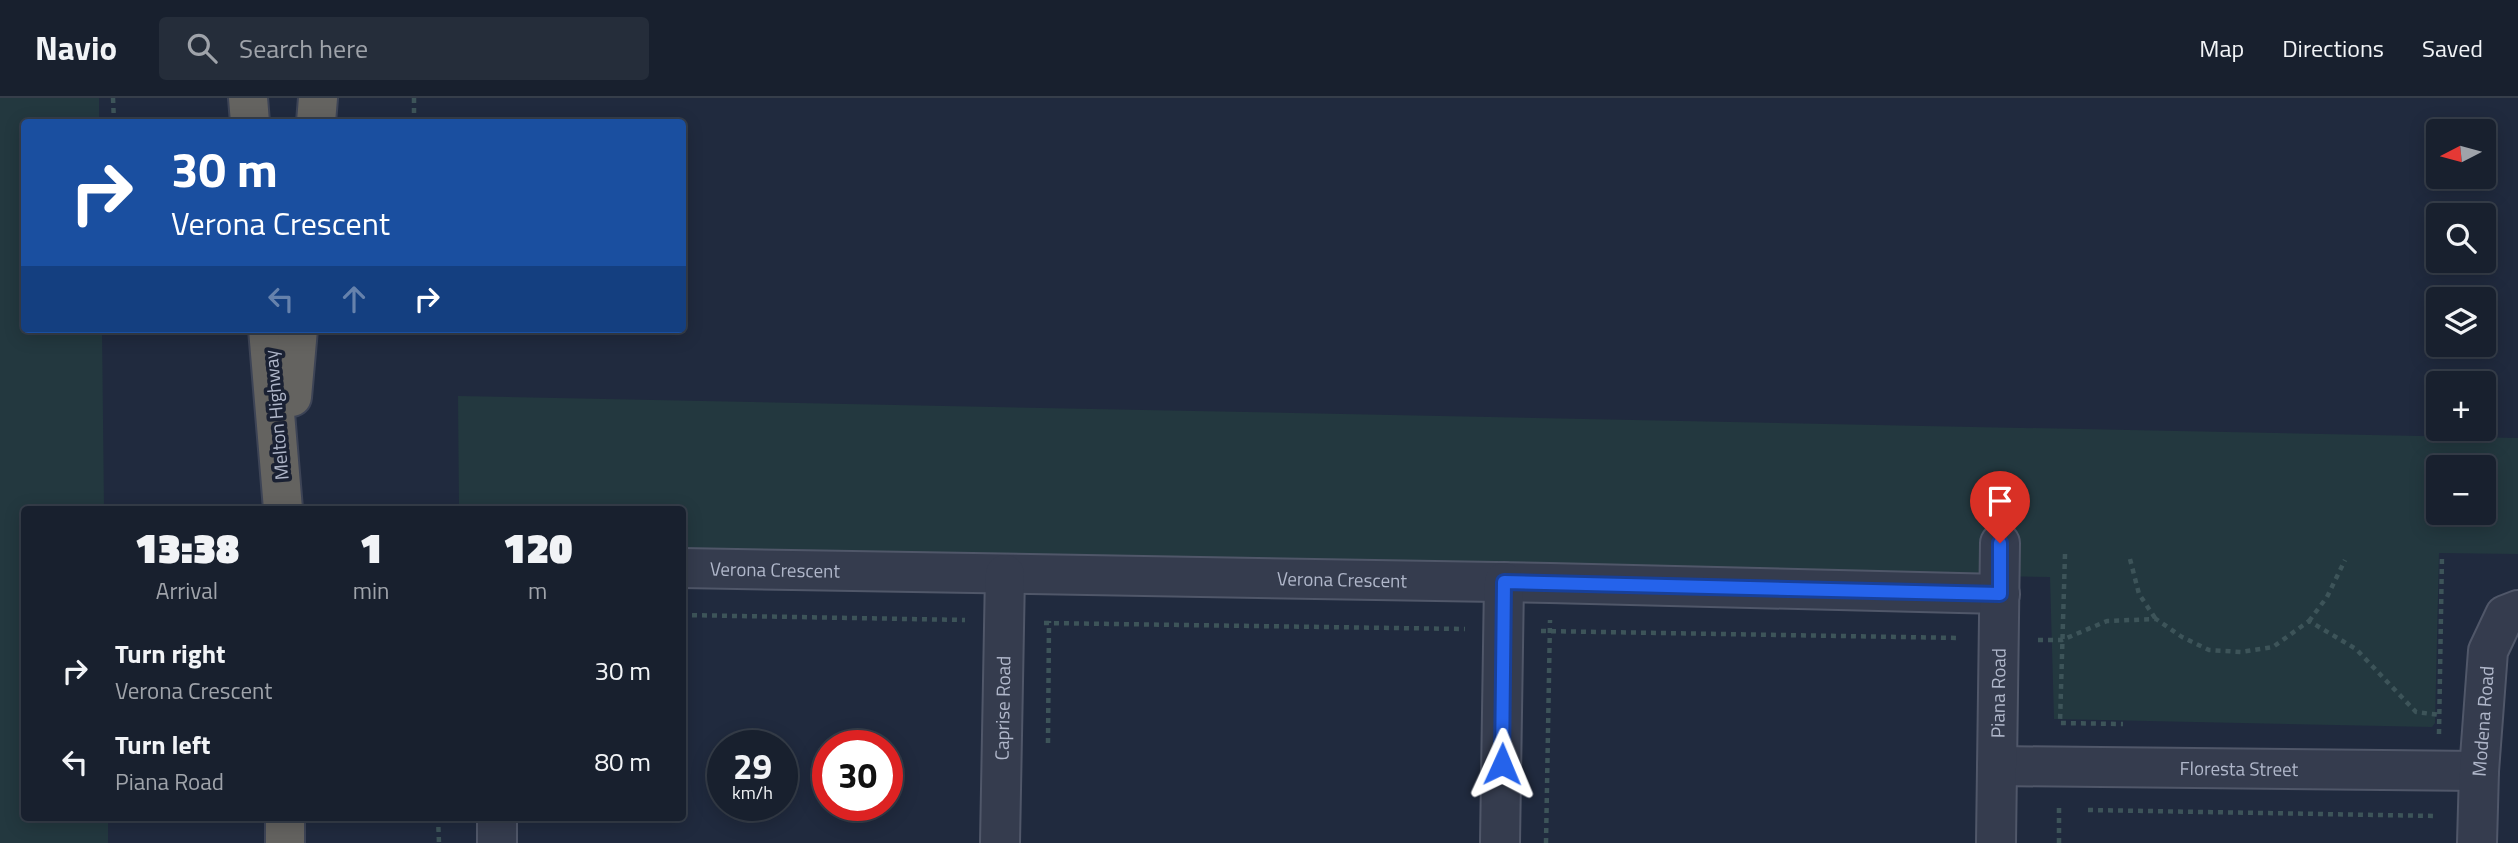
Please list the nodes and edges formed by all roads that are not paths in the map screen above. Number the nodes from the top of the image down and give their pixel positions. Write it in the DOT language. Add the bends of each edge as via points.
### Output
graph roads {
  1 [pos="248,98"];
  2 [pos="318,98"];
  3 [pos="250,119"];
  4 [pos="316,119"];
  5 [pos="268,333"];
  6 [pos="298,333"];
  7 [pos="284,505"];
  8 [pos="2000,543"];
  9 [pos="686,568"];
  10 [pos="1005,574"];
  11 [pos="1504,582"];
  12 [pos="2000,594"];
  13 [pos="2518,610"];
  14 [pos="1997,766"];
  15 [pos="2479,771"];
  16 [pos="285,821"];
  17 [pos="497,821"];
  18 [pos="285,843"];
  19 [pos="497,843"];
  20 [pos="1000,843"];
  21 [pos="1500,843"];
  22 [pos="1996,843"];
  23 [pos="2477,843"];
  1 -- 3 [label="highway"];
  2 -- 4 [label="highway"];
  5 -- 7 [label="highway, Melton Highway"];
  6 -- 7 [label="highway, Melton Highway"];
  8 -- 12 [label="street, Piana Road"];
  9 -- 10 [label="street, Verona Crescent"];
  10 -- 11 [label="street, Verona Crescent"];
  10 -- 20 [label="street, Caprise Road"];
  11 -- 12 [label="street, Verona Crescent"];
  11 -- 21 [label="street"];
  12 -- 14 [label="street, Piana Road"];
  13 -- 15 [label="street, Modena Road" via="2505,615 2488,651"];
  14 -- 15 [label="street, Floresta Street"];
  14 -- 22 [label="street, Piana Road"];
  15 -- 23 [label="street, Modena Road"];
  16 -- 18 [label="highway"];
  17 -- 19 [label="street"];
}
